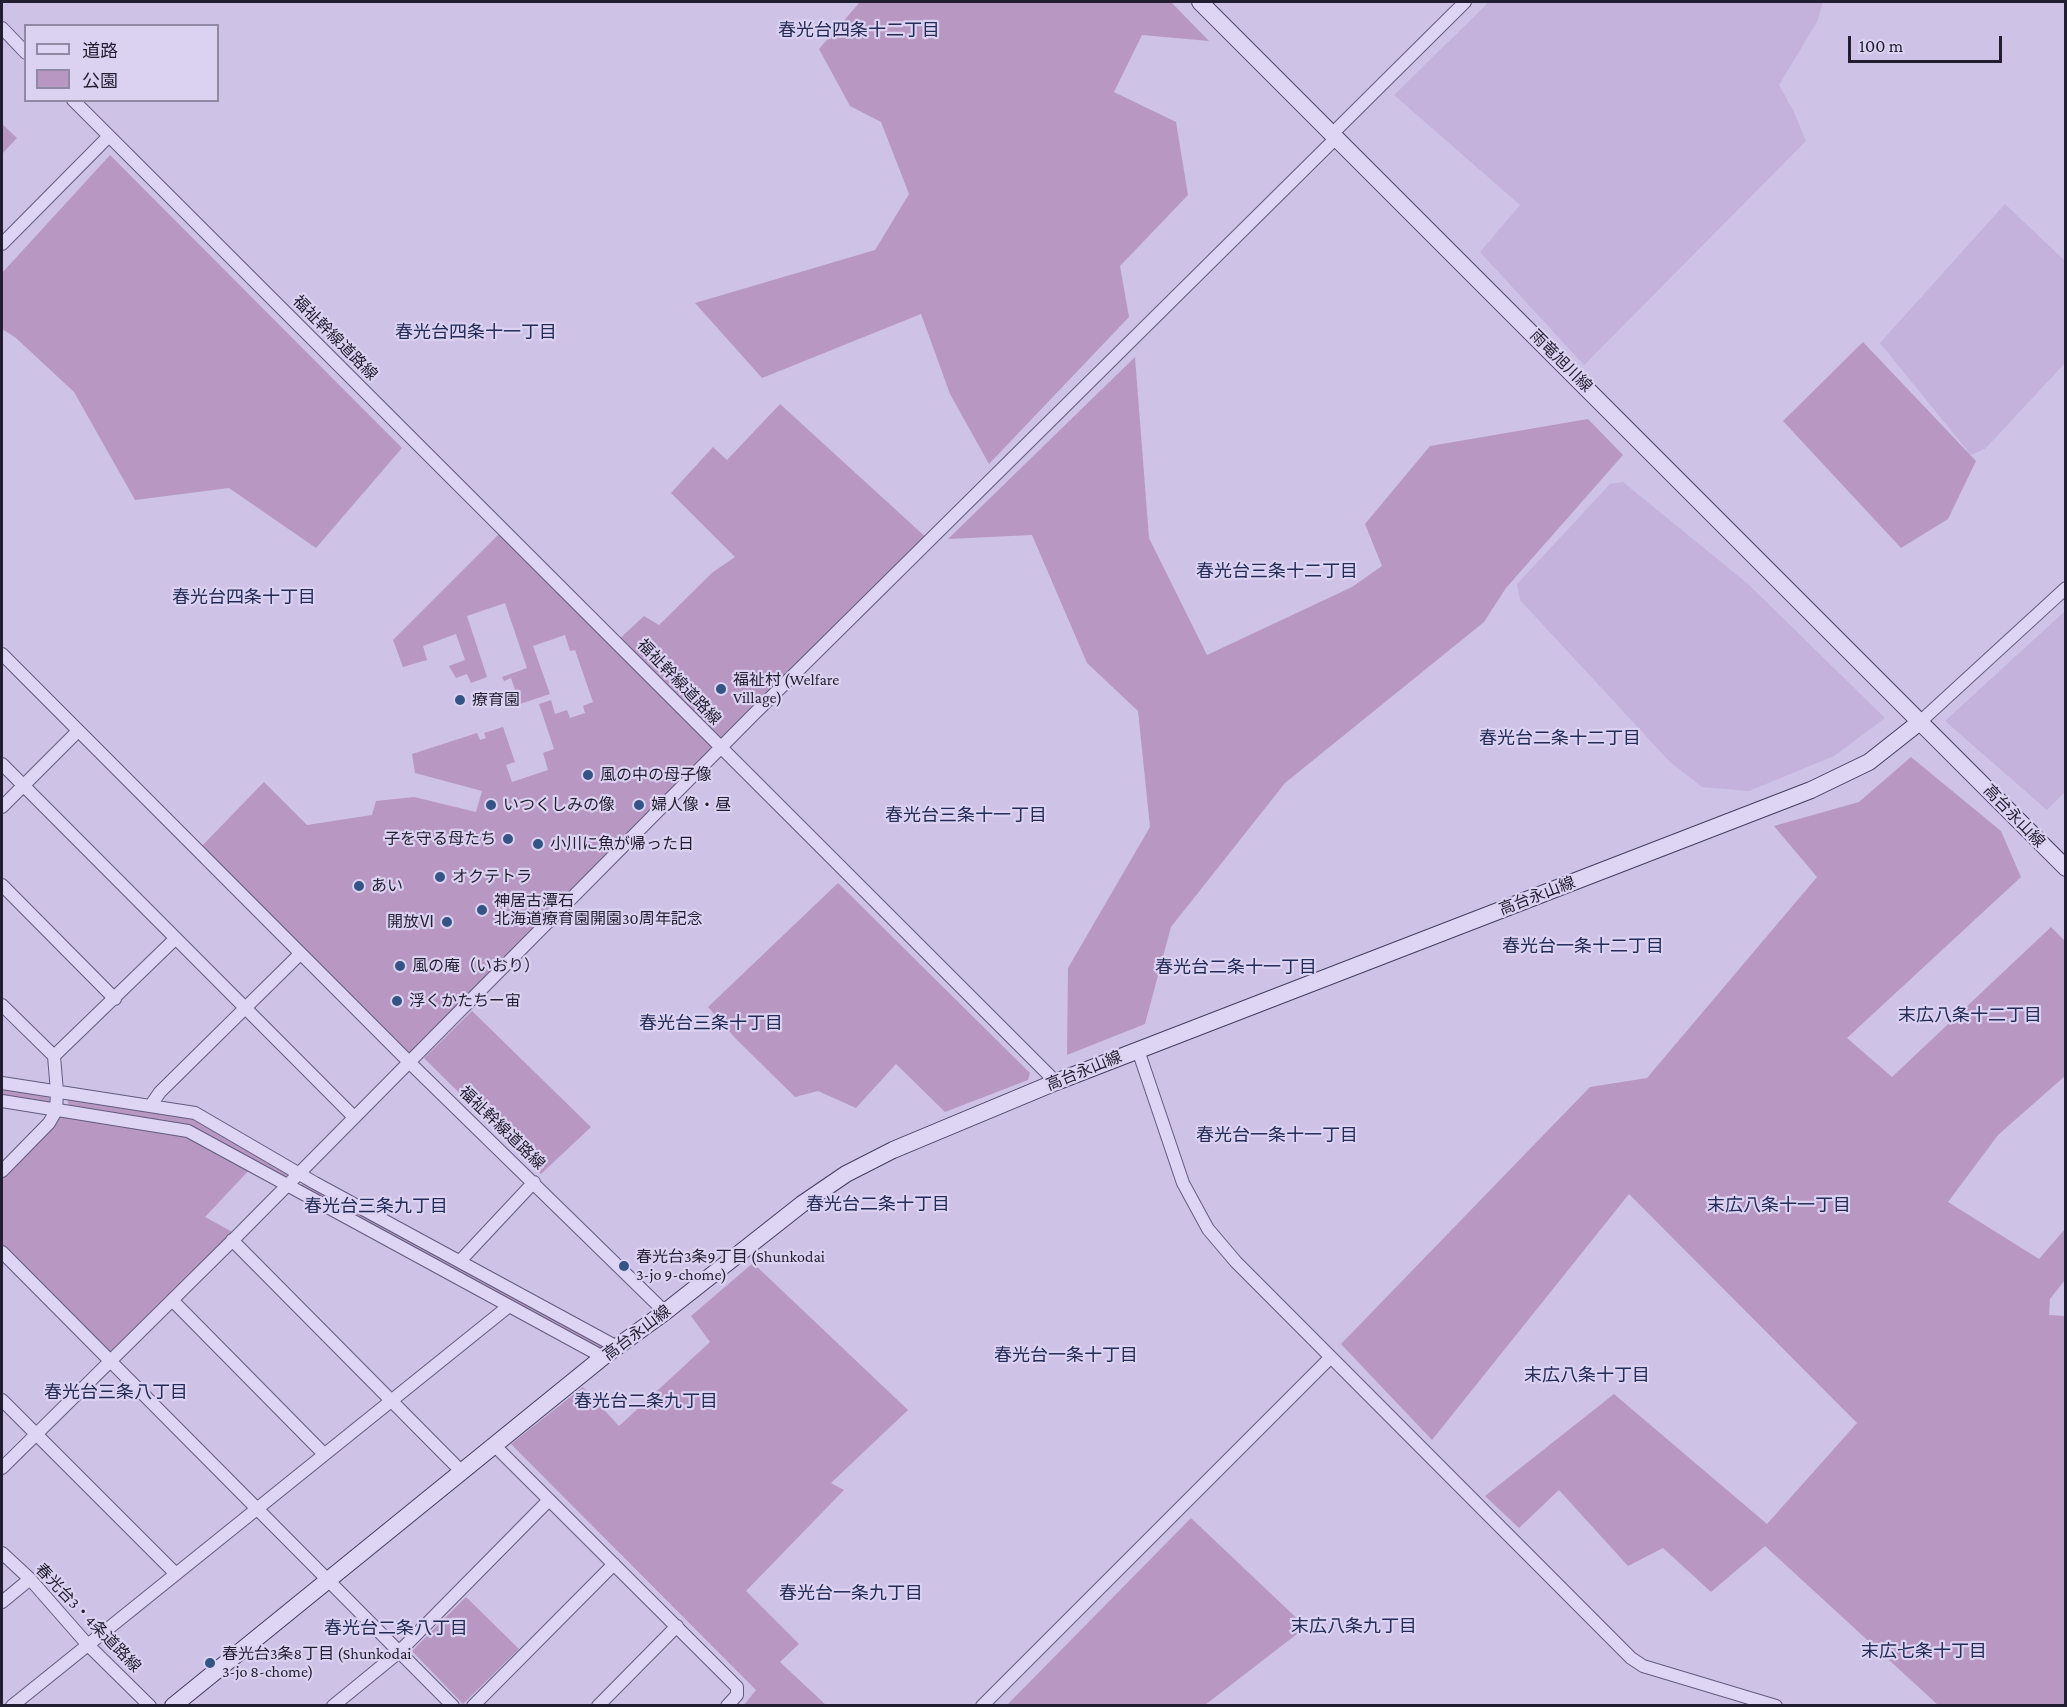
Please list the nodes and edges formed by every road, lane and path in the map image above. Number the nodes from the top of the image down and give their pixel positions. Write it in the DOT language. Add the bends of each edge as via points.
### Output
graph roads {
  1 [pos="1200,2"];
  2 [pos="1465,2"];
  3 [pos="2,28"];
  4 [pos="24,50"];
  5 [pos="75,102"];
  6 [pos="1335,135"];
  7 [pos="109,136"];
  8 [pos="2,243"];
  9 [pos="2066,588"];
  10 [pos="2,654"];
  11 [pos="1921,721"];
  12 [pos="78,731"];
  13 [pos="720,748"];
  14 [pos="2,764"];
  15 [pos="23,785"];
  16 [pos="2,807"];
  17 [pos="2066,868"];
  18 [pos="2,885"];
  19 [pos="175,939"];
  20 [pos="300,954"];
  21 [pos="115,999"];
  22 [pos="2,1005"];
  23 [pos="246,1010"];
  24 [pos="1138,1050"];
  25 [pos="54,1056"];
  26 [pos="409,1062"];
  27 [pos="1056,1082"];
  28 [pos="2,1083"];
  29 [pos="57,1092"];
  30 [pos="2,1101"];
  31 [pos="152,1106"];
  32 [pos="57,1111"];
  33 [pos="353,1116"];
  34 [pos="2,1171"];
  35 [pos="297,1173"];
  36 [pos="534,1182"];
  37 [pos="286,1185"];
  38 [pos="232,1240"];
  39 [pos="2,1252"];
  40 [pos="460,1261"];
  41 [pos="172,1300"];
  42 [pos="509,1306"];
  43 [pos="665,1312"];
  44 [pos="610,1352"];
  45 [pos="1330,1357"];
  46 [pos="109,1361"];
  47 [pos="2,1400"];
  48 [pos="392,1400"];
  49 [pos="35,1434"];
  50 [pos="495,1446"];
  51 [pos="324,1454"];
  52 [pos="2,1468"];
  53 [pos="462,1472"];
  54 [pos="549,1500"];
  55 [pos="256,1508"];
  56 [pos="2,1553"];
  57 [pos="614,1564"];
  58 [pos="175,1573"];
  59 [pos="30,1579"];
  60 [pos="328,1580"];
  61 [pos="2,1602"];
  62 [pos="676,1626"];
  63 [pos="87,1644"];
  64 [pos="399,1652"];
  65 [pos="12,1706"];
  66 [pos="150,1706"];
  67 [pos="173,1706"];
  68 [pos="333,1706"];
  69 [pos="453,1706"];
  70 [pos="472,1706"];
  71 [pos="597,1706"];
  72 [pos="727,1706"];
  73 [pos="982,1706"];
  74 [pos="1776,1706"];
  1 -- 6 [label="street, 雨竜旭川線"];
  2 -- 6 [label="street"];
  3 -- 4 [label="street"];
  5 -- 7 [label="street, 福祉幹線道路線"];
  6 -- 11 [label="street, 雨竜旭川線"];
  6 -- 13 [label="street"];
  7 -- 8 [label="street"];
  7 -- 13 [label="street, 福祉幹線道路線"];
  9 -- 11 [label="street"];
  10 -- 12 [label="street"];
  11 -- 17 [label="street, 高台永山線"];
  11 -- 24 [label="street, 高台永山線" via="1869,762 1810,790"];
  12 -- 15 [label="street"];
  12 -- 20 [label="street"];
  13 -- 26 [label="street, 福祉幹線道路線"];
  13 -- 27 [label="street"];
  14 -- 15 [label="street"];
  15 -- 16 [label="street"];
  15 -- 19 [label="street"];
  18 -- 21 [label="street"];
  19 -- 21 [label="street"];
  19 -- 23 [label="street"];
  20 -- 23 [label="street"];
  20 -- 26 [label="street"];
  21 -- 25 [label="street"];
  22 -- 25 [label="street"];
  23 -- 31 [label="street" via="160,1092"];
  23 -- 33 [label="street"];
  24 -- 27 [label="street, 高台永山線"];
  24 -- 45 [label="street" via="1183,1183 1208,1229"];
  25 -- 29 [label="street"];
  26 -- 33 [label="street"];
  26 -- 36 [label="street, 福祉幹線道路線"];
  27 -- 43 [label="street, 高台永山線" via="893,1150 846,1174"];
  28 -- 29 [label="street"];
  29 -- 31 [label="street"];
  29 -- 32 [label="street"];
  30 -- 32 [label="street"];
  31 -- 35 [label="street" via="195,1113"];
  32 -- 34 [label="street"];
  32 -- 37 [label="street" via="188,1131"];
  33 -- 35 [label="street"];
  35 -- 37 [label="street"];
  35 -- 40 [label="street"];
  36 -- 40 [label="street"];
  36 -- 43 [label="street, 福祉幹線道路線"];
  37 -- 38 [label="street"];
  37 -- 42 [label="street"];
  38 -- 41 [label="street"];
  38 -- 48 [label="street"];
  39 -- 46 [label="street"];
  40 -- 44 [label="street"];
  41 -- 46 [label="street"];
  41 -- 51 [label="street"];
  42 -- 44 [label="street"];
  42 -- 48 [label="street"];
  43 -- 44 [label="street, 高台永山線"];
  44 -- 50 [label="street, 高台永山線"];
  45 -- 73 [label="street"];
  45 -- 74 [label="street" via="1631,1658 1643,1666"];
  46 -- 49 [label="street"];
  46 -- 55 [label="street"];
  47 -- 49 [label="street"];
  48 -- 51 [label="street"];
  48 -- 53 [label="street"];
  49 -- 52 [label="street"];
  49 -- 58 [label="street"];
  50 -- 53 [label="street, 高台永山線"];
  50 -- 54 [label="street"];
  51 -- 55 [label="street"];
  53 -- 60 [label="street, 高台永山線"];
  54 -- 57 [label="street"];
  54 -- 64 [label="street"];
  55 -- 58 [label="street"];
  55 -- 60 [label="street"];
  56 -- 59 [label="street, 春光台3・4条道路線"];
  57 -- 62 [label="street"];
  57 -- 70 [label="street"];
  58 -- 63 [label="street"];
  59 -- 61 [label="street"];
  59 -- 63 [label="street, 春光台3・4条道路線"];
  60 -- 64 [label="street"];
  60 -- 67 [label="street, 高台永山線"];
  62 -- 71 [label="street"];
  62 -- 72 [label="street" via="737,1687 737,1695"];
  63 -- 65 [label="street"];
  63 -- 66 [label="street, 春光台3・4条道路線"];
  64 -- 68 [label="street"];
  64 -- 69 [label="street"];
}
